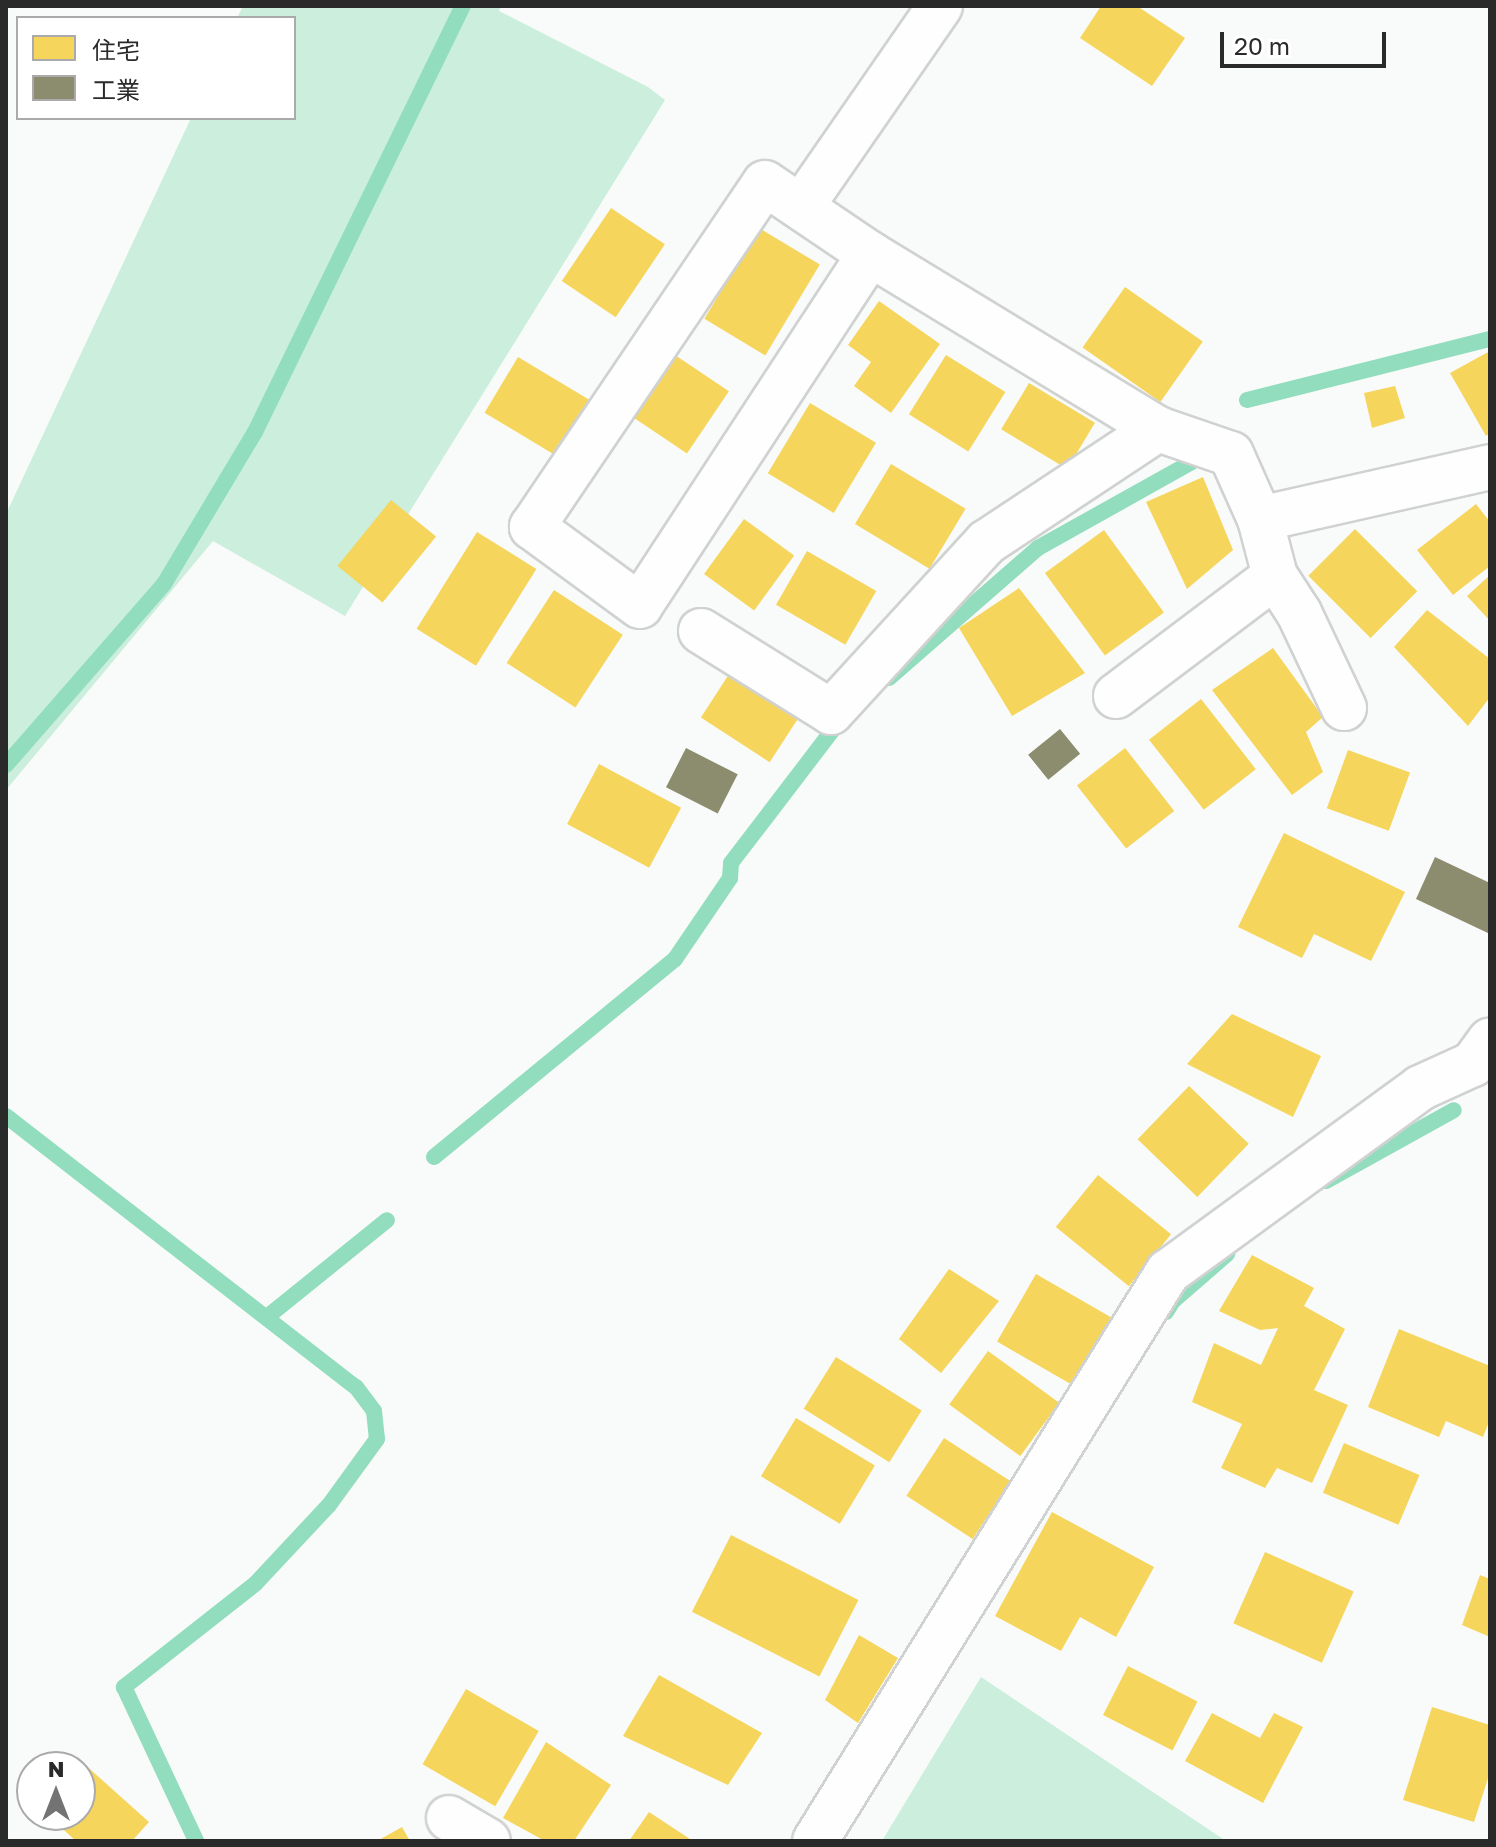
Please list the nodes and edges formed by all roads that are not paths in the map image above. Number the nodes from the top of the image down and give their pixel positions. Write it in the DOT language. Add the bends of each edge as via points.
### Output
graph roads {
  1 [pos="940,6"];
  2 [pos="801,207"];
  3 [pos="870,254"];
  4 [pos="1158,429"];
  5 [pos="1490,467"];
  6 [pos="1260,519"];
  7 [pos="1275,576"];
  8 [pos="701,631"];
  9 [pos="1116,696"];
  10 [pos="1344,708"];
  11 [pos="1490,1041"];
  12 [pos="449,1818"];
  13 [pos="488,1841"];
  14 [pos="815,1841"];
  1 -- 2 [label="street"];
  2 -- 3 [label="street"];
  2 -- 3 [label="street" via="765,183 532,527 640,606"];
  3 -- 4 [label="street"];
  4 -- 6 [label="street" via="1231,454"];
  4 -- 8 [label="street" via="987,542 831,712"];
  5 -- 6 [label="street"];
  6 -- 7 [label="street"];
  7 -- 9 [label="street"];
  7 -- 10 [label="street" via="1299,613"];
  11 -- 14 [label="street" via="1473,1064 1420,1088 1168,1272"];
  12 -- 13 [label="street"];
}
